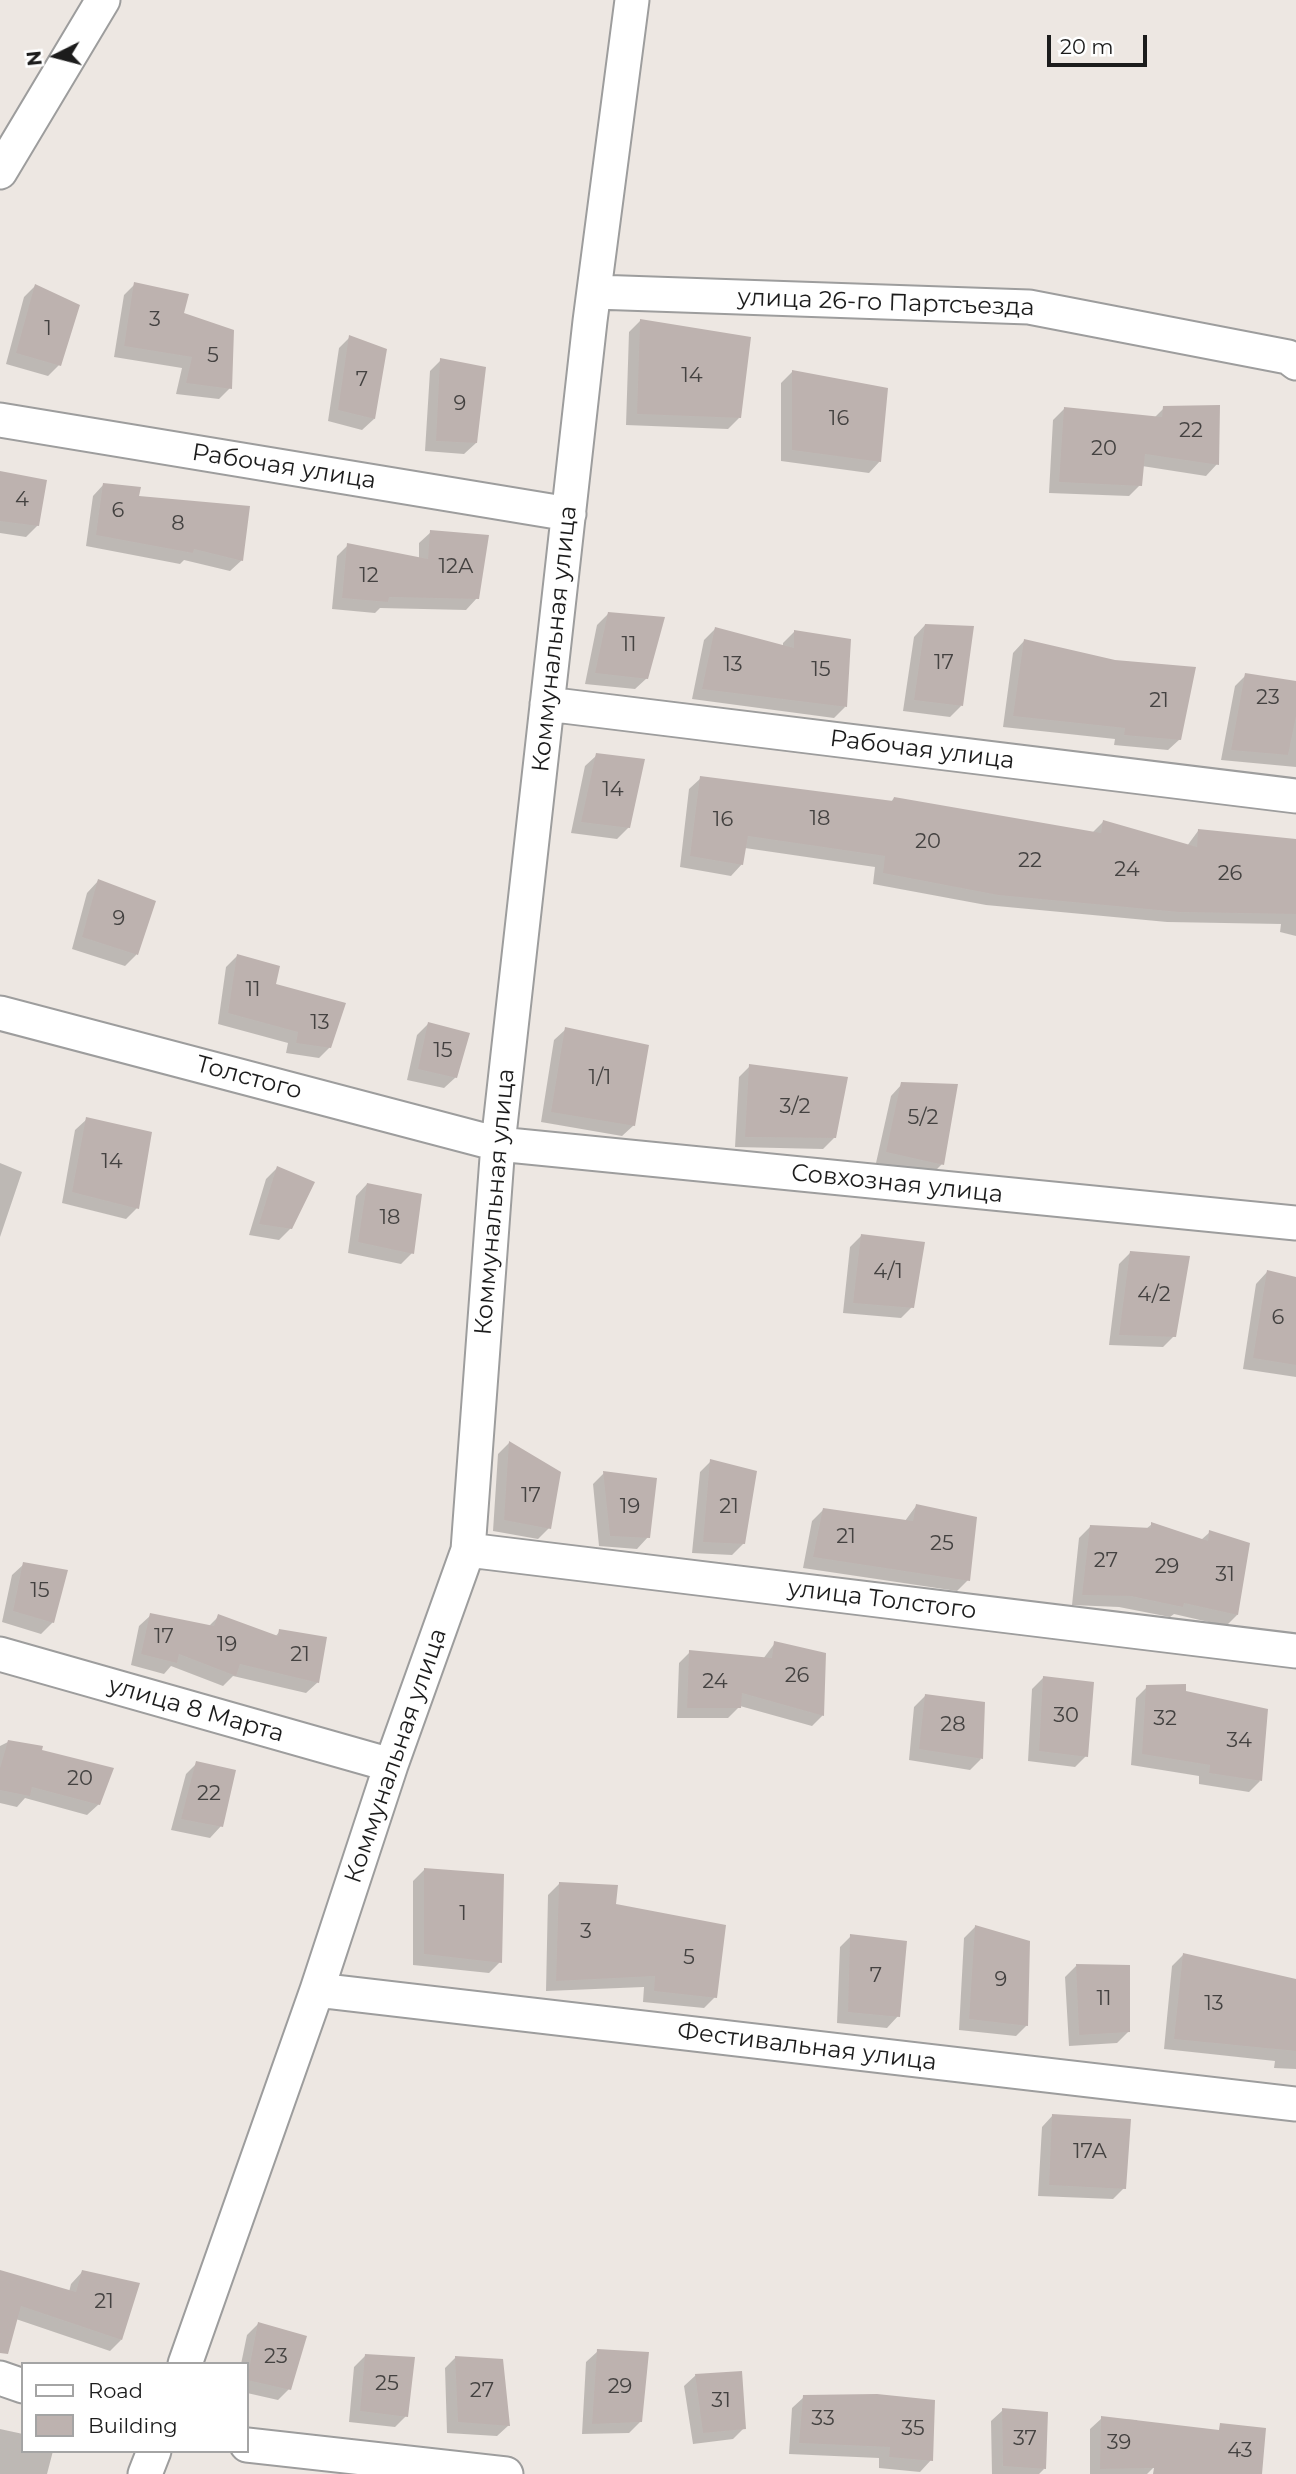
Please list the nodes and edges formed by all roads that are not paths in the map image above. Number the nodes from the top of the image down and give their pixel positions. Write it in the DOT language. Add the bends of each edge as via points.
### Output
graph roads {
  1 [pos="103,0"];
  2 [pos="632,0"];
  3 [pos="0,172"];
  4 [pos="595,292"];
  5 [pos="1296,363"];
  6 [pos="0,420"];
  7 [pos="569,514"];
  8 [pos="547,705"];
  9 [pos="1296,796"];
  10 [pos="0,1013"];
  11 [pos="498,1144"];
  12 [pos="1296,1223"];
  13 [pos="468,1549"];
  14 [pos="1296,1651"];
  15 [pos="0,1654"];
  16 [pos="391,1765"];
  17 [pos="317,1990"];
  18 [pos="1296,2104"];
  19 [pos="186,2362"];
  20 [pos="0,2378"];
  21 [pos="21,2385"];
  22 [pos="248,2445"];
  23 [pos="152,2453"];
  24 [pos="145,2474"];
  25 [pos="506,2474"];
  1 -- 3 [label="street"];
  2 -- 4 [label="street, Коммунальная улица"];
  4 -- 5 [label="street, улица 26-го Партсъезда" via="1029,307 1288,356"];
  4 -- 7 [label="street, Коммунальная улица"];
  6 -- 7 [label="street, Рабочая улица"];
  7 -- 8 [label="street, Коммунальная улица"];
  8 -- 9 [label="street, Рабочая улица"];
  8 -- 11 [label="street, Коммунальная улица"];
  10 -- 11 [label="street, Толстого"];
  11 -- 12 [label="street, Совхозная улица"];
  11 -- 13 [label="street, Коммунальная улица"];
  13 -- 14 [label="street, улица Толстого"];
  13 -- 16 [label="street, Коммунальная улица"];
  15 -- 16 [label="street, улица 8 Марта"];
  16 -- 17 [label="street, Коммунальная улица"];
  17 -- 18 [label="street, Фестивальная улица"];
  17 -- 19 [label="street, Коммунальная улица"];
  20 -- 21 [label="street"];
  22 -- 25 [label="street"];
  23 -- 24 [label="street"];
}
